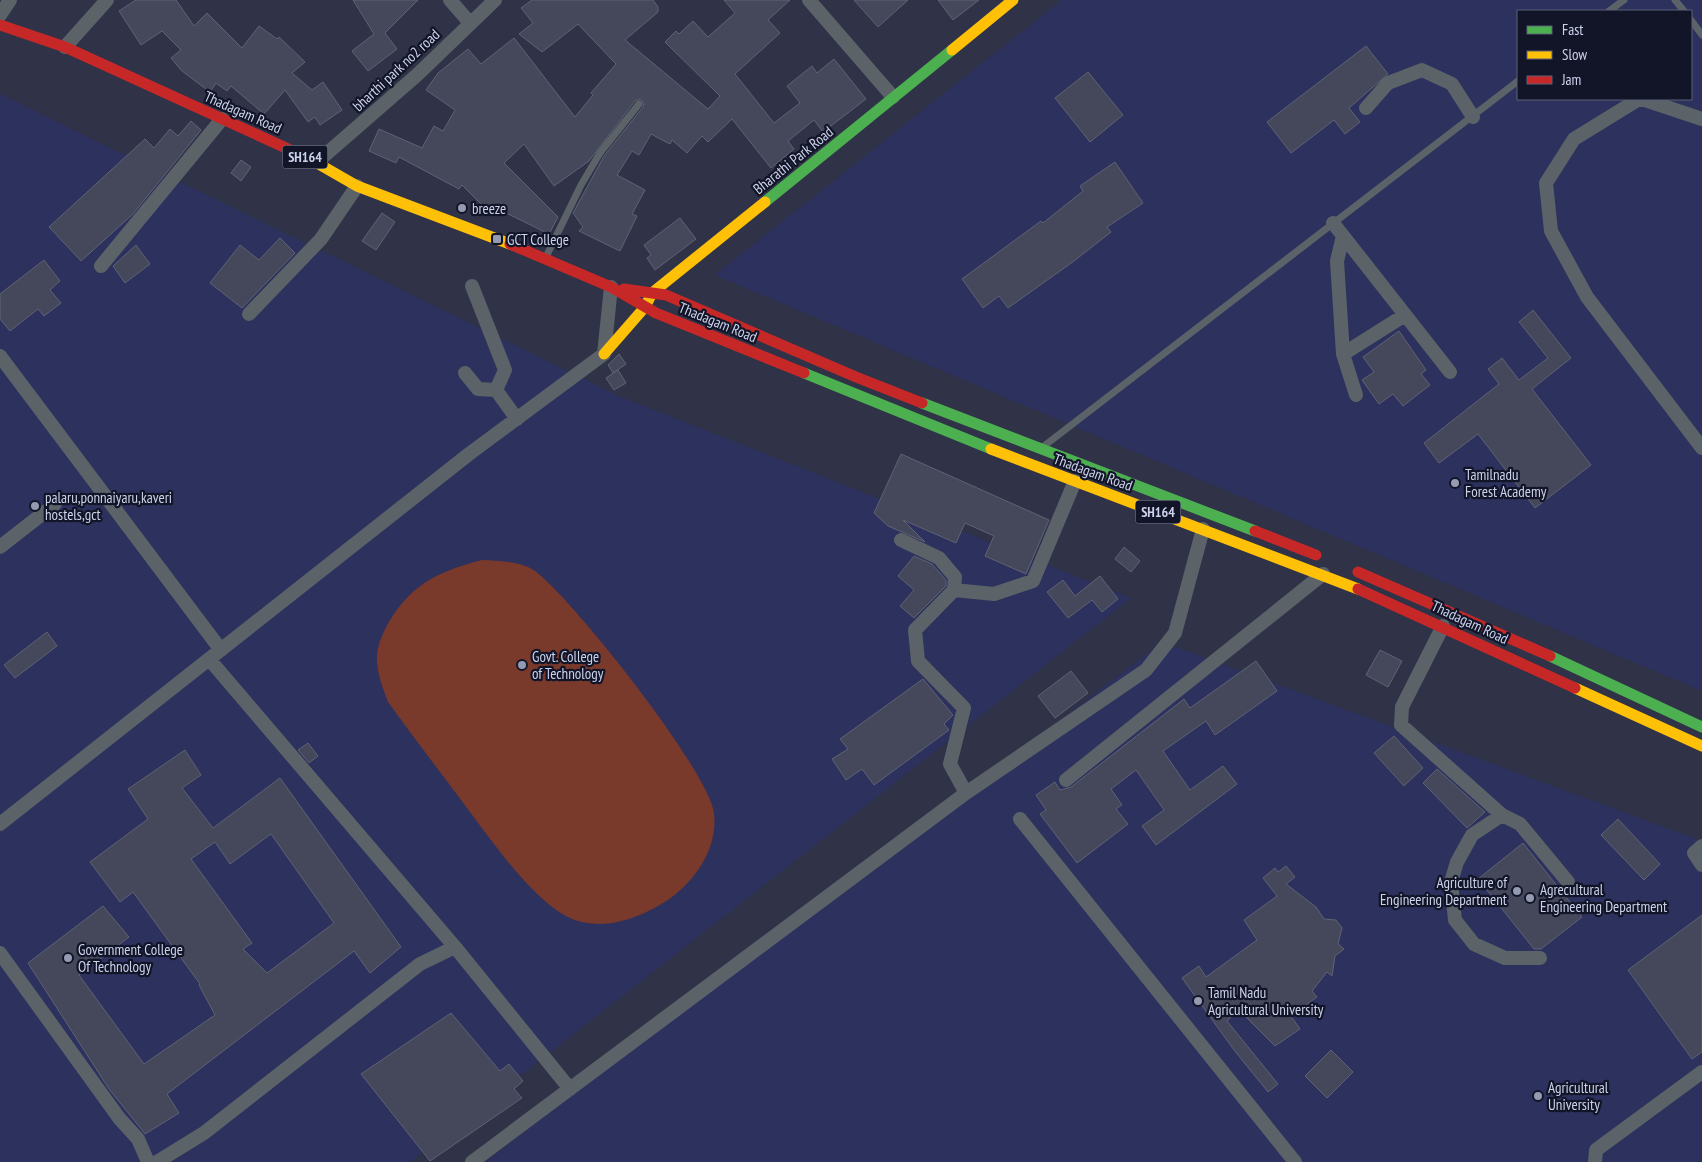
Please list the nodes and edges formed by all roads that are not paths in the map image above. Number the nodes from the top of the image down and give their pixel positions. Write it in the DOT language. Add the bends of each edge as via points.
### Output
graph roads {
  1 [pos="10,0"];
  2 [pos="107,0"];
  3 [pos="450,0"];
  4 [pos="495,0"];
  5 [pos="809,0"];
  6 [pos="1013,0"];
  7 [pos="1624,0"];
  8 [pos="1675,0"];
  9 [pos="1611,10"];
  10 [pos="1683,10"];
  11 [pos="0,15"];
  12 [pos="1692,21"];
  13 [pos="470,23"];
  14 [pos="0,24"];
  15 [pos="1702,35"];
  16 [pos="65,47"];
  17 [pos="1517,82"];
  18 [pos="893,97"];
  19 [pos="1639,100"];
  20 [pos="1644,100"];
  21 [pos="639,104"];
  22 [pos="1366,108"];
  23 [pos="1472,116"];
  24 [pos="222,119"];
  25 [pos="1702,119"];
  26 [pos="318,162"];
  27 [pos="357,186"];
  28 [pos="1333,224"];
  29 [pos="1343,236"];
  30 [pos="545,259"];
  31 [pos="101,266"];
  32 [pos="472,286"];
  33 [pos="611,287"];
  34 [pos="652,293"];
  35 [pos="645,307"];
  36 [pos="249,314"];
  37 [pos="1405,315"];
  38 [pos="604,354"];
  39 [pos="1343,354"];
  40 [pos="0,356"];
  41 [pos="1450,372"];
  42 [pos="465,373"];
  43 [pos="496,390"];
  44 [pos="1356,395"];
  45 [pos="517,419"];
  46 [pos="1702,448"];
  47 [pos="1040,449"];
  48 [pos="1075,481"];
  49 [pos="55,504"];
  50 [pos="1203,529"];
  51 [pos="901,540"];
  52 [pos="0,547"];
  53 [pos="1328,560"];
  54 [pos="1346,567"];
  55 [pos="1323,574"];
  56 [pos="954,590"];
  57 [pos="1443,626"];
  58 [pos="221,650"];
  59 [pos="209,659"];
  60 [pos="1702,727"];
  61 [pos="1702,746"];
  62 [pos="1066,780"];
  63 [pos="966,793"];
  64 [pos="1502,815"];
  65 [pos="1020,819"];
  66 [pos="0,824"];
  67 [pos="1702,846"];
  68 [pos="1702,865"];
  69 [pos="1568,882"];
  70 [pos="455,947"];
  71 [pos="0,953"];
  72 [pos="1540,958"];
  73 [pos="1702,1072"];
  74 [pos="570,1089"];
  75 [pos="1291,1161"];
  76 [pos="148,1162"];
  77 [pos="157,1162"];
  78 [pos="472,1162"];
  79 [pos="1595,1162"];
  1 -- 11 [label="street"];
  2 -- 16 [label="street"];
  3 -- 13 [label="street"];
  4 -- 13 [label="street, bharthi park no2 road"];
  5 -- 18 [label="street"];
  6 -- 18 [label="main road, Bharathi Park Road"];
  7 -- 9 [label="lane"];
  8 -- 10 [label="lane"];
  12 -- 15 [label="lane"];
  13 -- 26 [label="street, bharthi park no2 road"];
  14 -- 16 [label="main road, Thadagam Road / SH164"];
  16 -- 24 [label="main road, Thadagam Road / SH164"];
  17 -- 23 [label="lane"];
  18 -- 34 [label="main road, Bharathi Park Road"];
  19 -- 46 [label="street" via="1574,139 1546,183 1551,231 1587,297"];
  20 -- 25 [label="street"];
  21 -- 30 [label="lane" via="600,153"];
  22 -- 23 [label="street" via="1388,83 1422,70 1452,84"];
  23 -- 28 [label="lane"];
  24 -- 26 [label="main road, Thadagam Road / SH164"];
  24 -- 31 [label="street"];
  26 -- 27 [label="main road, Thadagam Road / SH164"];
  27 -- 30 [label="main road, Thadagam Road / SH164" via="498,238"];
  27 -- 36 [label="street" via="321,238"];
  28 -- 29 [label="street"];
  28 -- 47 [label="lane"];
  29 -- 37 [label="street"];
  29 -- 39 [label="street" via="1337,261"];
  30 -- 33 [label="main road, Thadagam Road / SH164"];
  32 -- 43 [label="street" via="505,370"];
  33 -- 34 [label="main road, Thadagam Road / SH164"];
  33 -- 35 [label="main road, Thadagam Road / SH164"];
  33 -- 38 [label="street"];
  34 -- 35 [label="main road, Bharathi Park Road"];
  34 -- 47 [label="main road, Thadagam Road / SH164" via="666,295 856,377"];
  35 -- 38 [label="main road, Bharathi Park Road"];
  35 -- 48 [label="main road, Thadagam Road / SH164"];
  37 -- 39 [label="street"];
  37 -- 41 [label="street"];
  38 -- 45 [label="street"];
  39 -- 44 [label="street"];
  40 -- 58 [label="street"];
  42 -- 43 [label="street" via="478,389"];
  43 -- 45 [label="street"];
  45 -- 58 [label="street"];
  47 -- 53 [label="main road, Thadagam Road / SH164"];
  48 -- 50 [label="main road, Thadagam Road / SH164"];
  48 -- 56 [label="street" via="1034,580 994,594"];
  49 -- 52 [label="street"];
  50 -- 55 [label="main road, Thadagam Road / SH164"];
  50 -- 63 [label="street" via="1174,633 1146,670"];
  51 -- 56 [label="street" via="939,558 954,577"];
  54 -- 60 [label="main road, Thadagam Road"];
  55 -- 57 [label="main road, Thadagam Road / SH164"];
  55 -- 62 [label="street"];
  56 -- 63 [label="street" via="915,630 918,661 964,708 950,764"];
  57 -- 61 [label="main road, Thadagam Road / SH164"];
  57 -- 64 [label="street" via="1402,708 1401,725"];
  58 -- 59 [label="street"];
  59 -- 66 [label="street"];
  59 -- 70 [label="street"];
  63 -- 74 [label="street"];
  64 -- 69 [label="street" via="1520,824"];
  64 -- 72 [label="street" via="1472,835 1457,862 1451,882 1455,920 1474,944 1505,958"];
  65 -- 75 [label="street"];
  67 -- 68 [label="street" via="1694,853"];
  70 -- 74 [label="street"];
  70 -- 77 [label="street" via="420,964 204,1133"];
  71 -- 76 [label="street" via="119,1118 138,1139"];
  73 -- 79 [label="street" via="1596,1150"];
  74 -- 78 [label="street"];
}
